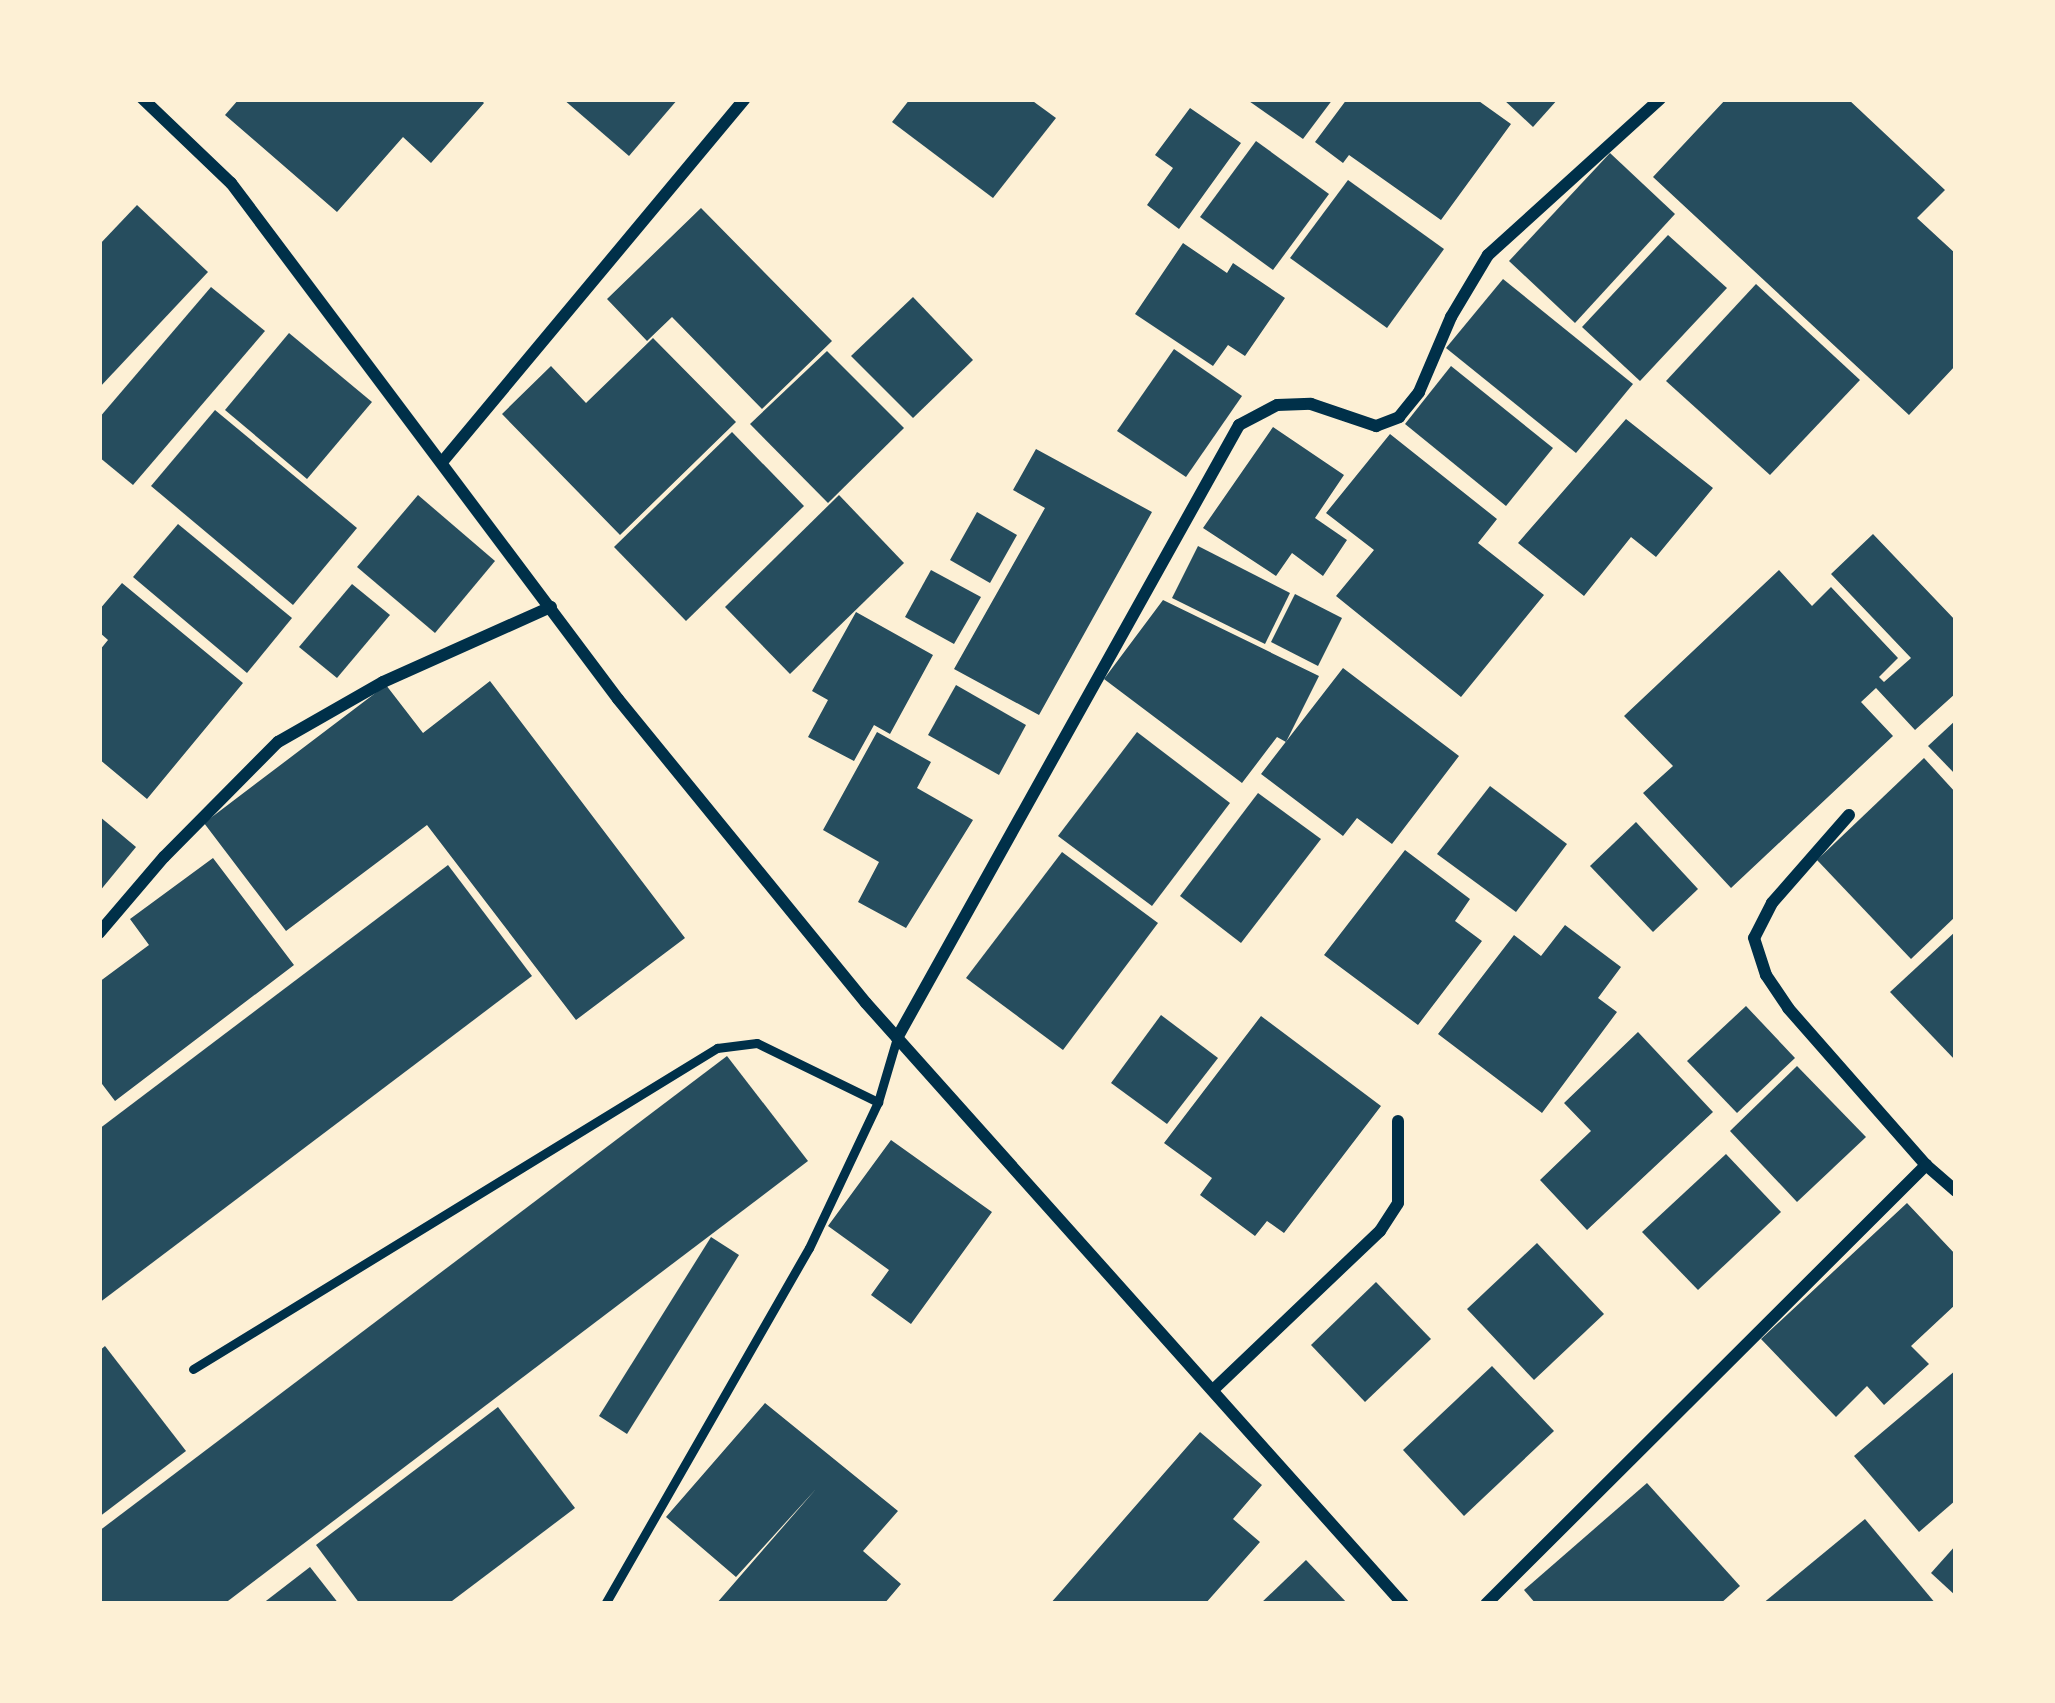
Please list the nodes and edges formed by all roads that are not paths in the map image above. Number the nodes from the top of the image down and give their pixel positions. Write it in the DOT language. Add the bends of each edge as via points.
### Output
graph roads {
  1 [pos="143,99"];
  2 [pos="745,99"];
  3 [pos="1660,99"];
  4 [pos="443,460"];
  5 [pos="551,607"];
  6 [pos="1849,815"];
  7 [pos="99,933"];
  8 [pos="897,1039"];
  9 [pos="878,1102"];
  10 [pos="1398,1121"];
  11 [pos="1926,1165"];
  12 [pos="1956,1191"];
  13 [pos="193,1369"];
  14 [pos="1214,1390"];
  15 [pos="605,1604"];
  16 [pos="1402,1604"];
  17 [pos="1486,1604"];
  1 -- 4 [label="street" via="231,184"];
  2 -- 4 [label="street"];
  3 -- 8 [label="street" via="1488,256 1399,417 1376,426 1311,404 1276,405 1239,424"];
  4 -- 5 [label="street"];
  5 -- 7 [label="street" via="383,682 278,742"];
  5 -- 8 [label="street"];
  6 -- 11 [label="street" via="1772,903 1754,938 1788,1008"];
  8 -- 9 [label="lane"];
  8 -- 14 [label="street"];
  9 -- 13 [label="lane" via="757,1043 716,1048"];
  9 -- 15 [label="lane" via="808,1248"];
  10 -- 14 [label="street" via="1398,1203 1380,1231"];
  11 -- 12 [label="street"];
  11 -- 17 [label="street"];
  14 -- 16 [label="street"];
}
